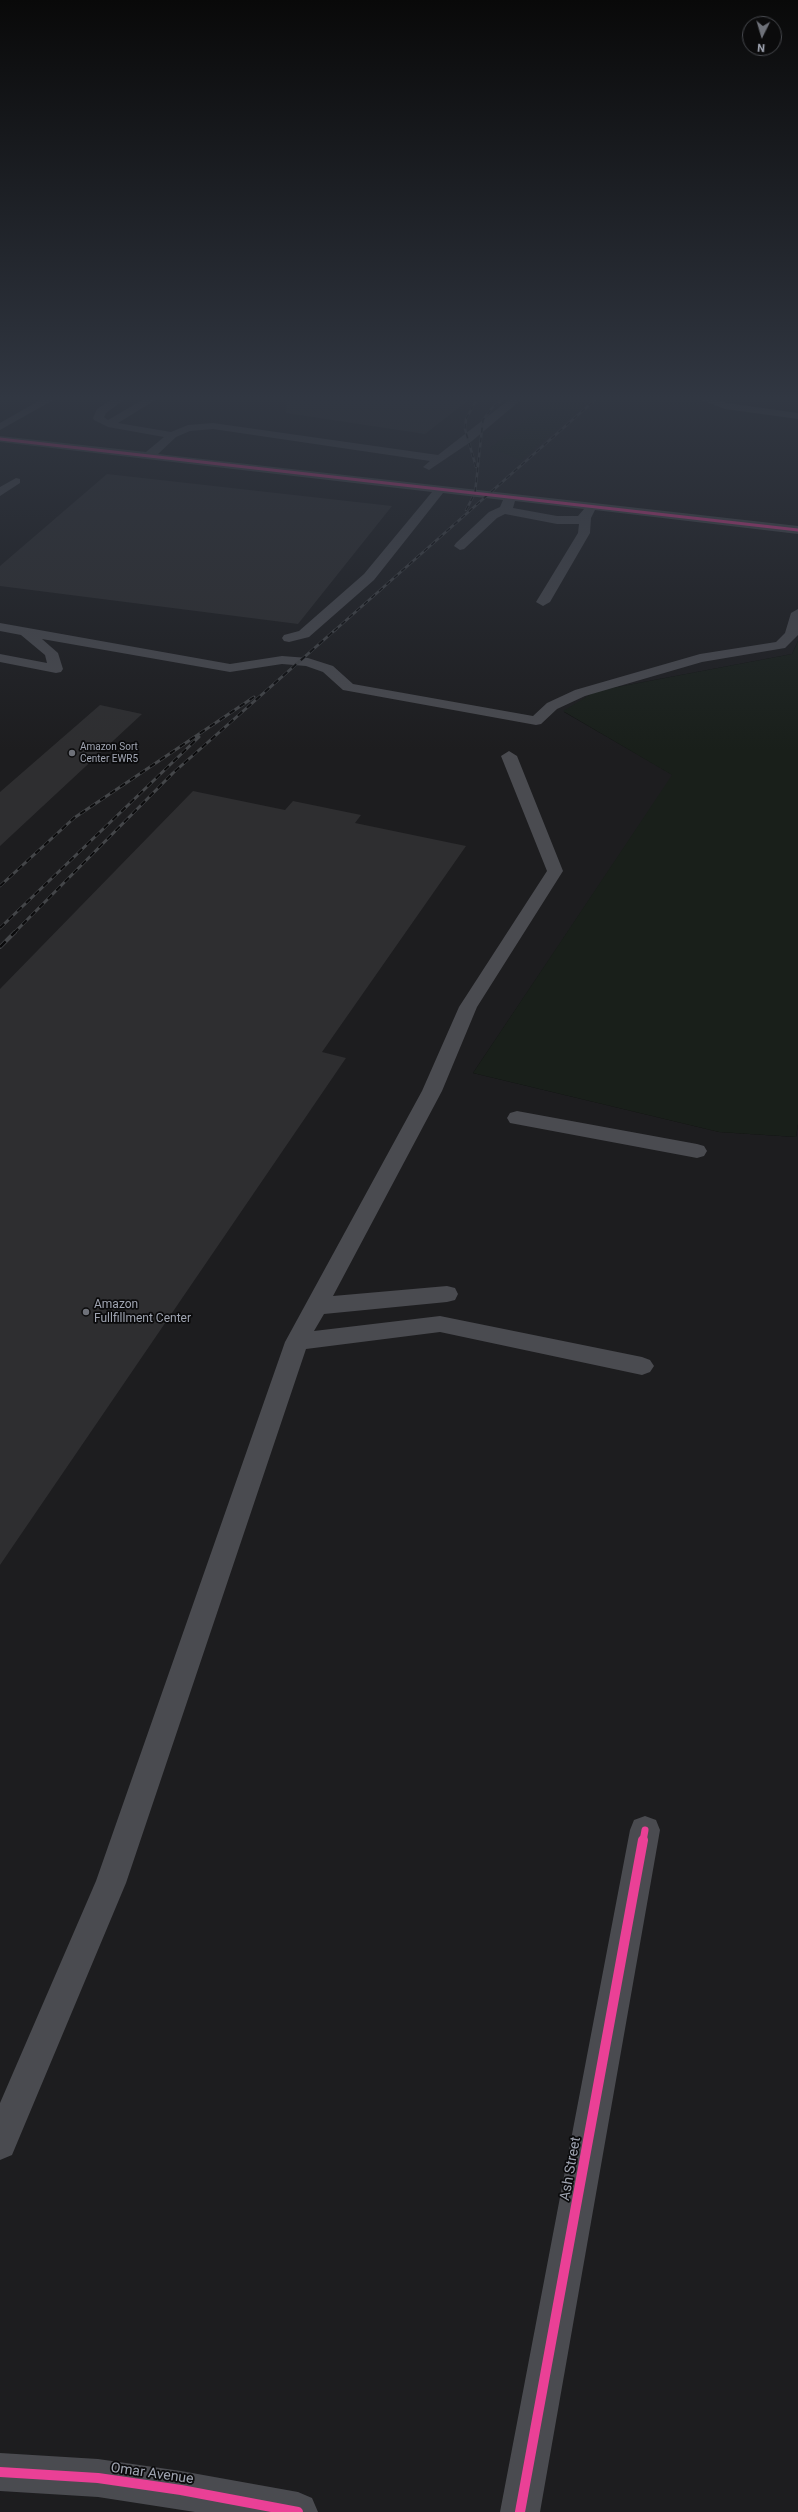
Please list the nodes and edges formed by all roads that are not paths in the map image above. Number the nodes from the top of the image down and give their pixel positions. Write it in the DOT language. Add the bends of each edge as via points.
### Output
graph roads {
  1 [pos="418,516"];
  2 [pos="492,516"];
  3 [pos="535,516"];
  4 [pos="679,516"];
  5 [pos="585,518"];
  6 [pos="798,530"];
  7 [pos="460,546"];
  8 [pos="543,602"];
  9 [pos="798,613"];
  10 [pos="0,627"];
  11 [pos="25,631"];
  12 [pos="289,638"];
  13 [pos="0,658"];
  14 [pos="509,756"];
  15 [pos="517,1118"];
  16 [pos="698,1151"];
  17 [pos="447,1294"];
  18 [pos="317,1306"];
  19 [pos="297,1342"];
  20 [pos="642,1366"];
  21 [pos="645,1830"];
  22 [pos="0,2143"];
  23 [pos="0,2472"];
  24 [pos="298,2512"];
  25 [pos="520,2512"];
  1 -- 12 [label="street" via="369,577 304,634"];
  2 -- 7 [label="street"];
  3 -- 5 [label="street" via="557,520"];
  4 -- 6 [label="street"];
  5 -- 8 [label="street" via="584,533"];
  9 -- 11 [label="street" via="791,635 780,645 700,658 580,692 552,706 536,721 348,687 328,669 308,662 282,660 230,668"];
  10 -- 11 [label="street"];
  11 -- 13 [label="street" via="51,653 56,669"];
  14 -- 18 [label="street" via="555,871 468,1007 432,1091"];
  15 -- 16 [label="street"];
  17 -- 18 [label="street"];
  18 -- 19 [label="street"];
  19 -- 20 [label="street" via="440,1324"];
  19 -- 22 [label="street" via="111,1883"];
  21 -- 25 [label="street, Ash Street"];
  23 -- 24 [label="street, Omar Avenue" via="98,2478 181,2490"];
}
